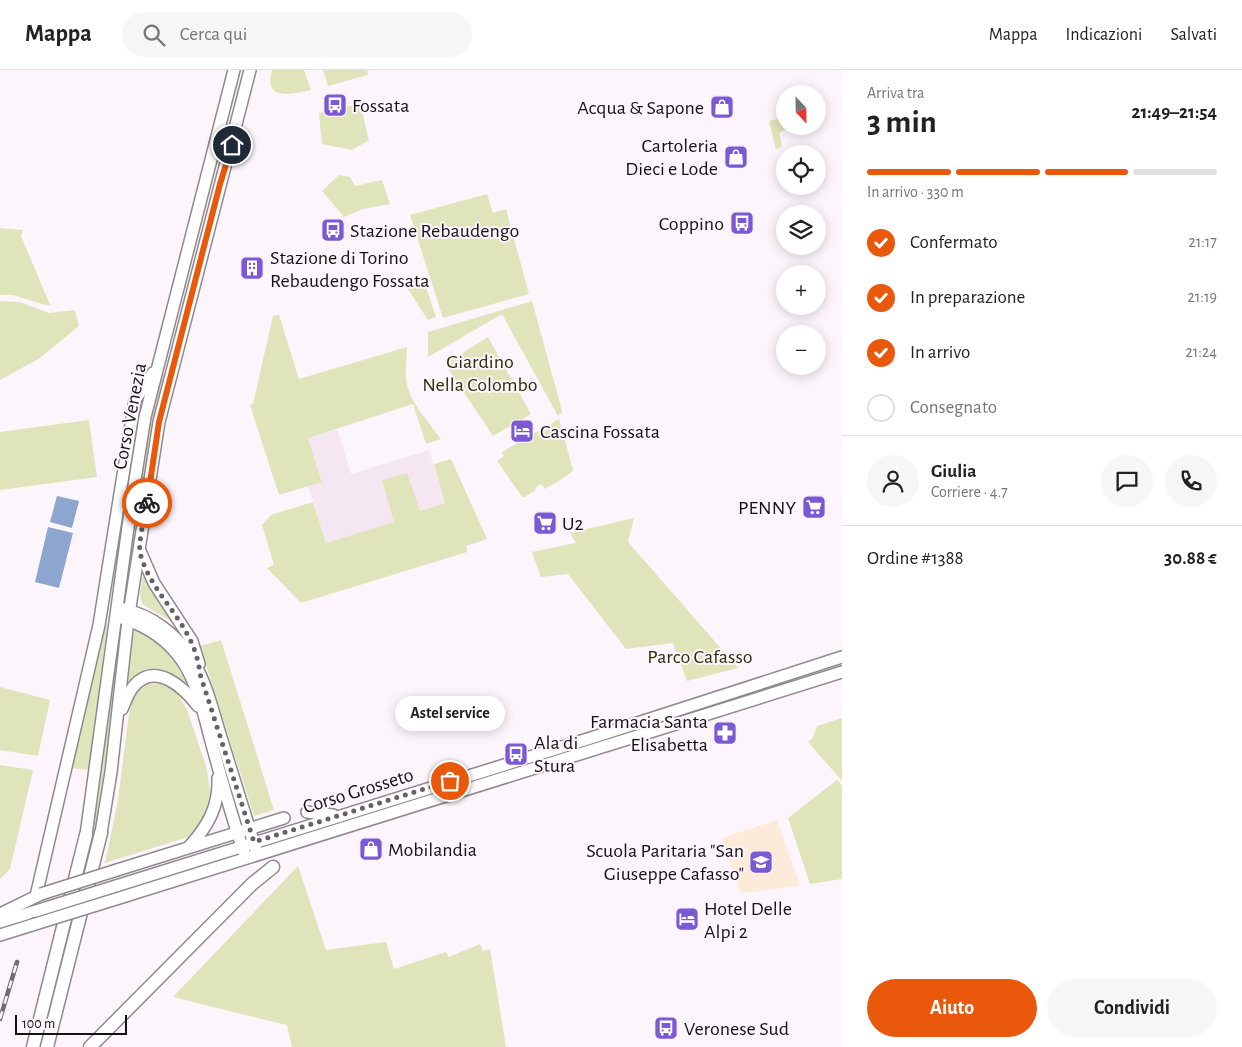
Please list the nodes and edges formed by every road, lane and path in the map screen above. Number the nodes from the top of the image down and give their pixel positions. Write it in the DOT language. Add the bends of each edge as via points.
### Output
graph roads {
  1 [pos="234,70"];
  2 [pos="250,70"];
  3 [pos="158,366"];
  4 [pos="125,469"];
  5 [pos="131,505"];
  6 [pos="139,551"];
  7 [pos="102,604"];
  8 [pos="117,612"];
  9 [pos="129,615"];
  10 [pos="842,657"];
  11 [pos="842,672"];
  12 [pos="200,674"];
  13 [pos="203,712"];
  14 [pos="117,722"];
  15 [pos="218,767"];
  16 [pos="306,812"];
  17 [pos="337,816"];
  18 [pos="284,818"];
  19 [pos="249,828"];
  20 [pos="237,832"];
  21 [pos="101,833"];
  22 [pos="86,835"];
  23 [pos="254,842"];
  24 [pos="242,846"];
  25 [pos="189,848"];
  26 [pos="252,856"];
  27 [pos="273,867"];
  28 [pos="38,895"];
  29 [pos="0,914"];
  30 [pos="0,922"];
  31 [pos="0,935"];
  32 [pos="33,1047"];
  33 [pos="47,1047"];
  34 [pos="90,1047"];
  1 -- 3 [label="main road, Corso Venezia"];
  2 -- 6 [label="main road, Corso Venezia" via="159,422"];
  3 -- 4 [label="main road" via="135,400"];
  3 -- 5 [label="main road, Corso Venezia" via="145,417"];
  4 -- 5 [label="main road"];
  4 -- 7 [label="main road"];
  5 -- 8 [label="main road, Corso Venezia"];
  6 -- 9 [label="main road, Corso Venezia"];
  6 -- 12 [label="main road" via="154,584 192,641"];
  7 -- 8 [label="main road"];
  7 -- 28 [label="main road"];
  8 -- 9 [label="main road"];
  8 -- 22 [label="main road, Corso Venezia"];
  9 -- 12 [label="main road" via="150,619 171,634"];
  9 -- 13 [label="main road" via="169,645 183,662"];
  9 -- 14 [label="main road, Corso Venezia"];
  10 -- 17 [label="main road, Corso Grosseto"];
  11 -- 26 [label="main road, Corso Grosseto"];
  12 -- 19 [label="main road"];
  13 -- 14 [label="main road" via="174,682 153,677 133,687"];
  13 -- 15 [label="main road"];
  14 -- 21 [label="main road, Corso Venezia"];
  15 -- 20 [label="main road"];
  15 -- 25 [label="main road" via="218,791 211,817 205,830"];
  16 -- 17 [label="main road"];
  17 -- 23 [label="main road, Corso Grosseto"];
  18 -- 19 [label="main road"];
  19 -- 20 [label="main road"];
  19 -- 23 [label="main road"];
  20 -- 24 [label="main road"];
  20 -- 25 [label="main road"];
  21 -- 33 [label="highway"];
  22 -- 32 [label="highway"];
  23 -- 24 [label="main road, Corso Grosseto"];
  23 -- 26 [label="main road"];
  24 -- 26 [label="main road"];
  24 -- 30 [label="main road, Corso Grosseto, bridge"];
  25 -- 28 [label="main road, bridge"];
  26 -- 31 [label="main road, Corso Grosseto, bridge"];
  27 -- 34 [label="highway" via="246,890"];
  28 -- 29 [label="main road"];
}
